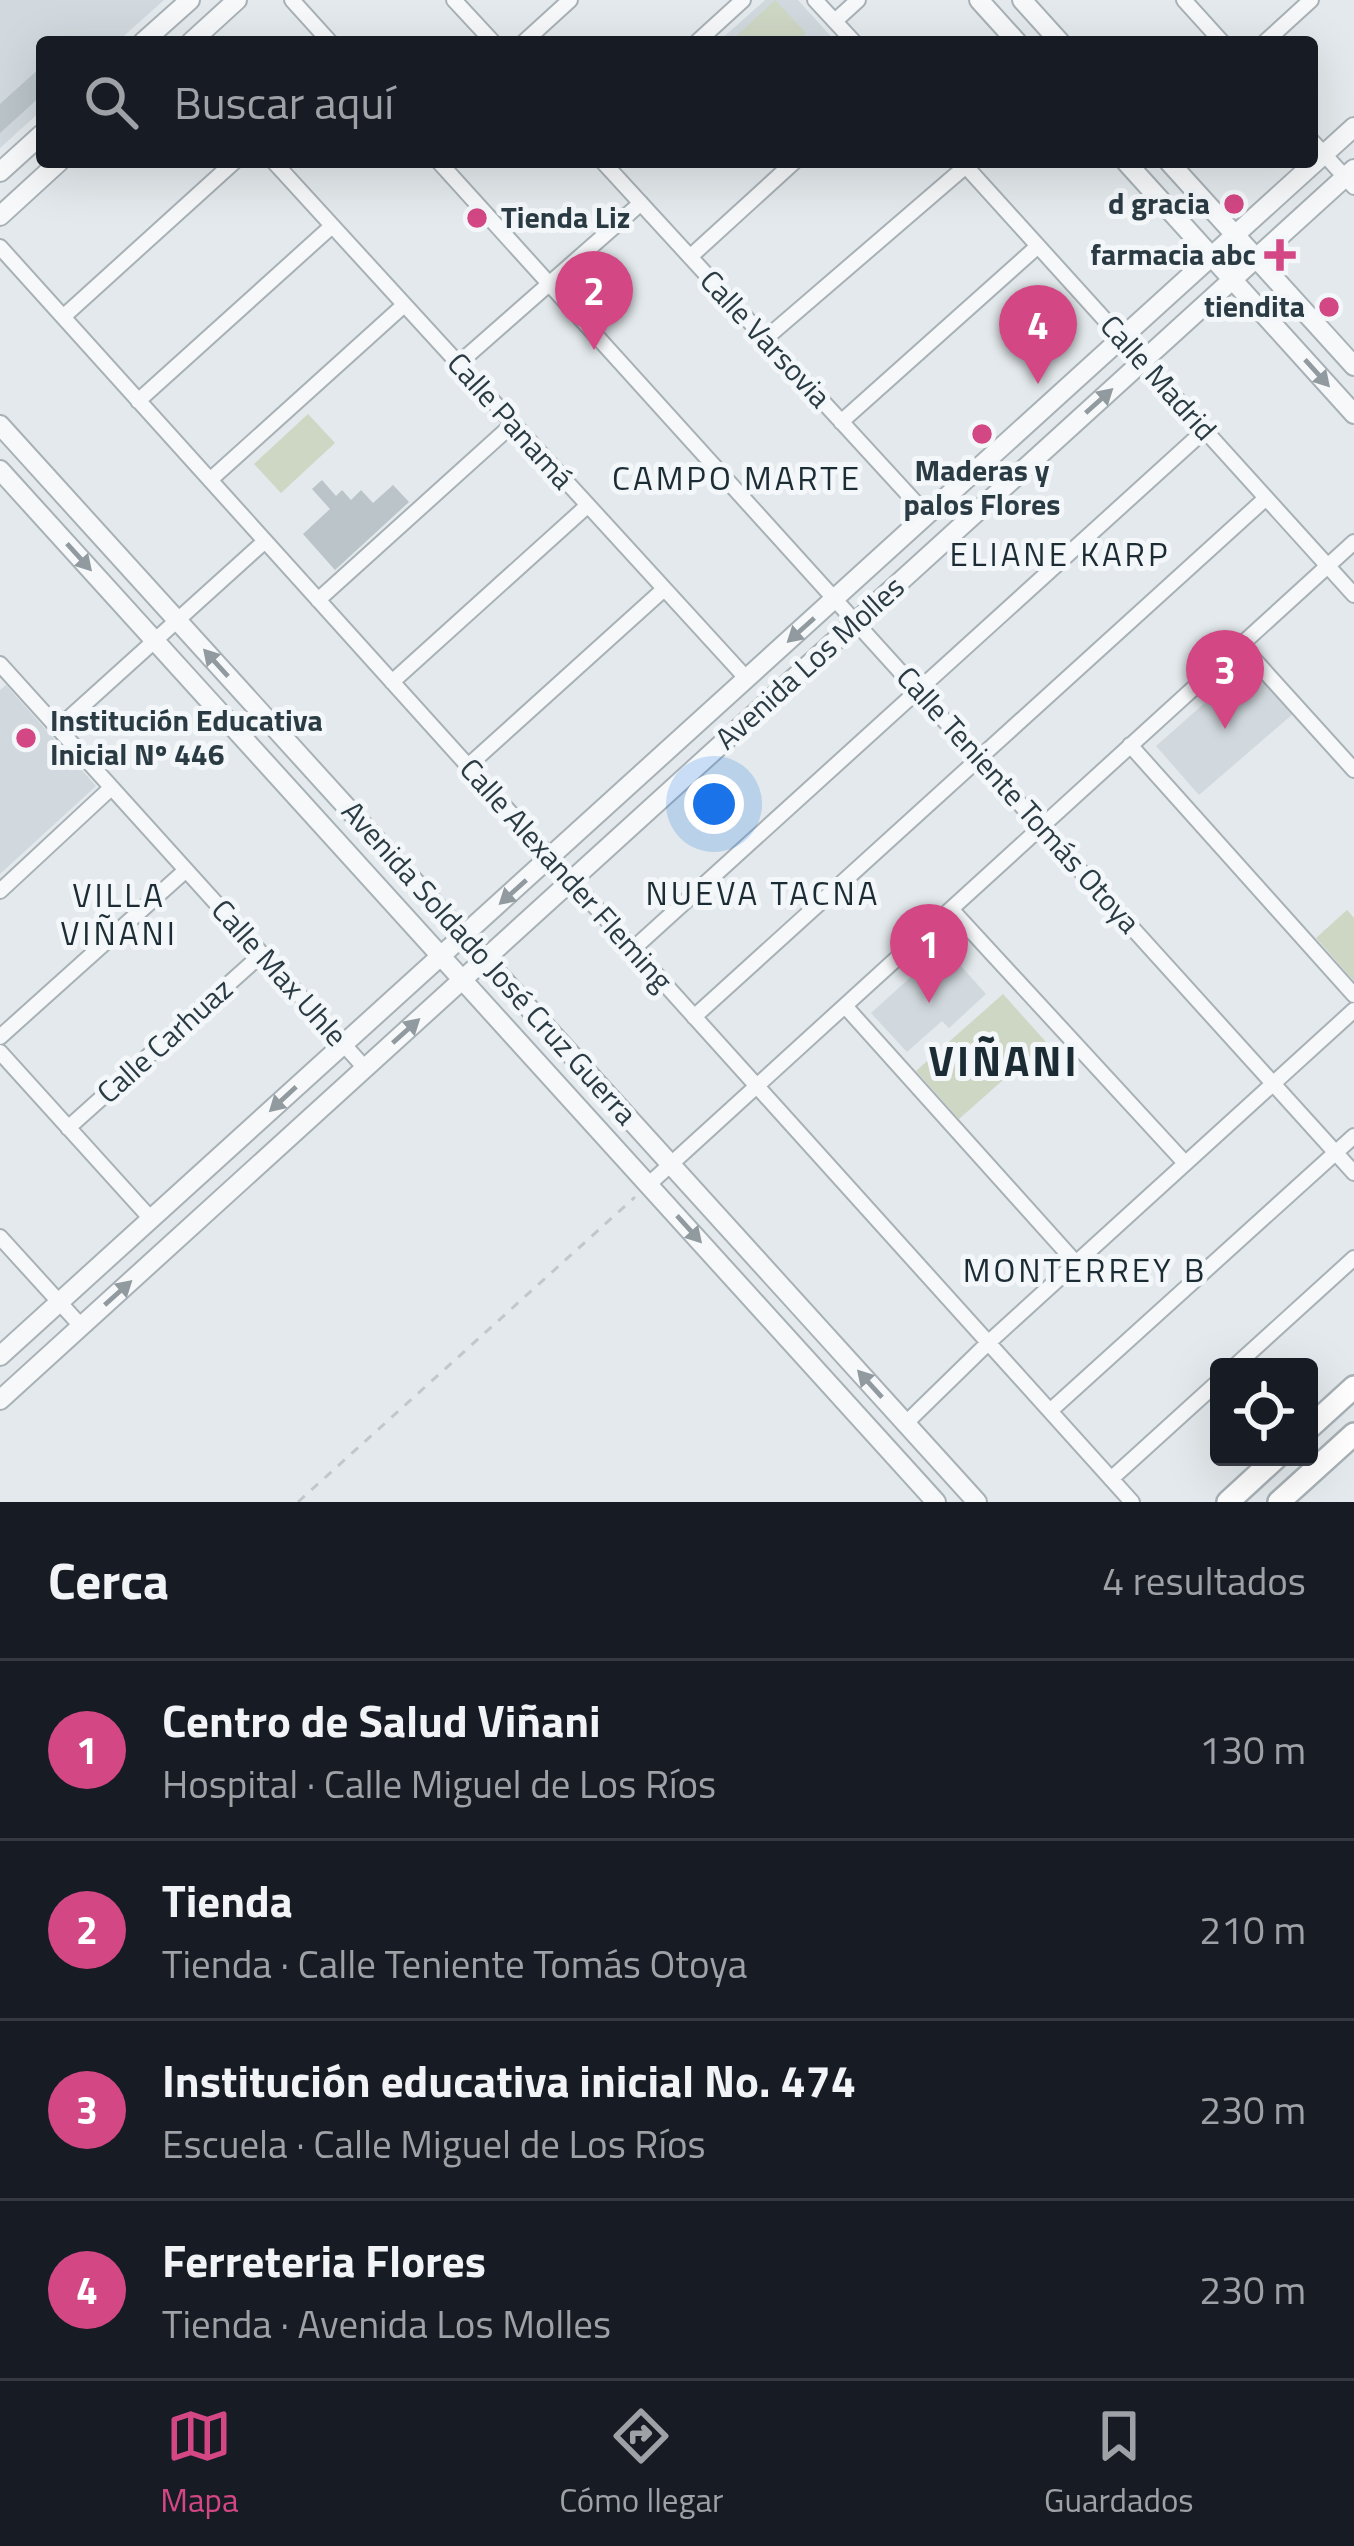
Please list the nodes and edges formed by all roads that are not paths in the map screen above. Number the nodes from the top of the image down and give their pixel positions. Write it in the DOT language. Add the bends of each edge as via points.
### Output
graph roads {
  1 [pos="190,0"];
  2 [pos="237,0"];
  3 [pos="292,0"];
  4 [pos="454,0"];
  5 [pos="570,0"];
  6 [pos="743,0"];
  7 [pos="815,0"];
  8 [pos="858,0"];
  9 [pos="979,0"];
  10 [pos="1022,0"];
  11 [pos="1184,0"];
  12 [pos="1311,0"];
  13 [pos="835,21"];
  14 [pos="157,36"];
  15 [pos="198,36"];
  16 [pos="325,36"];
  17 [pos="487,36"];
  18 [pos="531,36"];
  19 [pos="704,36"];
  20 [pos="849,36"];
  21 [pos="1012,36"];
  22 [pos="1055,36"];
  23 [pos="1217,36"];
  24 [pos="1272,36"];
  25 [pos="1354,127"];
  26 [pos="36,139"];
  27 [pos="1318,148"];
  28 [pos="52,168"];
  29 [pos="227,168"];
  30 [pos="279,168"];
  31 [pos="445,168"];
  32 [pos="609,168"];
  33 [pos="787,168"];
  34 [pos="959,168"];
  35 [pos="968,168"];
  36 [pos="1131,168"];
  37 [pos="1174,168"];
  38 [pos="1299,168"];
  39 [pos="0,172"];
  40 [pos="1351,178"];
  41 [pos="641,203"];
  42 [pos="0,216"];
  43 [pos="332,226"];
  44 [pos="1235,235"];
  45 [pos="1038,246"];
  46 [pos="0,247"];
  47 [pos="690,257"];
  48 [pos="1212,257"];
  49 [pos="1256,258"];
  50 [pos="1232,280"];
  51 [pos="549,283"];
  52 [pos="404,305"];
  53 [pos="63,316"];
  54 [pos="1122,338"];
  55 [pos="765,339"];
  56 [pos="1143,361"];
  57 [pos="458,364"];
  58 [pos="1354,366"];
  59 [pos="138,401"];
  60 [pos="1354,414"];
  61 [pos="842,422"];
  62 [pos="513,424"];
  63 [pos="0,425"];
  64 [pos="1205,430"];
  65 [pos="0,470"];
  66 [pos="210,480"];
  67 [pos="1266,498"];
  68 [pos="587,506"];
  69 [pos="927,515"];
  70 [pos="265,541"];
  71 [pos="1354,542"];
  72 [pos="1328,566"];
  73 [pos="664,590"];
  74 [pos="1354,595"];
  75 [pos="836,598"];
  76 [pos="318,600"];
  77 [pos="177,620"];
  78 [pos="856,621"];
  79 [pos="154,640"];
  80 [pos="1241,645"];
  81 [pos="2,670"];
  82 [pos="747,679"];
  83 [pos="392,682"];
  84 [pos="918,689"];
  85 [pos="58,728"];
  86 [pos="1130,746"];
  87 [pos="979,757"];
  88 [pos="468,766"];
  89 [pos="1354,770"];
  90 [pos="111,788"];
  91 [pos="1042,826"];
  92 [pos="550,857"];
  93 [pos="186,870"];
  94 [pos="571,880"];
  95 [pos="0,891"];
  96 [pos="951,909"];
  97 [pos="464,936"];
  98 [pos="633,950"];
  99 [pos="262,954"];
  100 [pos="441,956"];
  101 [pos="485,959"];
  102 [pos="462,980"];
  103 [pos="1354,995"];
  104 [pos="844,1006"];
  105 [pos="1354,1010"];
  106 [pos="694,1017"];
  107 [pos="0,1037"];
  108 [pos="343,1044"];
  109 [pos="0,1052"];
  110 [pos="365,1068"];
  111 [pos="1273,1083"];
  112 [pos="757,1086"];
  113 [pos="68,1128"];
  114 [pos="1354,1136"];
  115 [pos="1336,1153"];
  116 [pos="1185,1163"];
  117 [pos="670,1164"];
  118 [pos="1354,1173"];
  119 [pos="648,1185"];
  120 [pos="152,1220"];
  121 [pos="0,1237"];
  122 [pos="1354,1258"];
  123 [pos="1076,1263"];
  124 [pos="60,1303"];
  125 [pos="81,1326"];
  126 [pos="988,1343"];
  127 [pos="0,1356"];
  128 [pos="1244,1358"];
  129 [pos="1354,1387"];
  130 [pos="1210,1389"];
  131 [pos="0,1400"];
  132 [pos="1050,1411"];
  133 [pos="1318,1420"];
  134 [pos="906,1423"];
  135 [pos="1354,1434"];
  136 [pos="1267,1466"];
  137 [pos="1111,1479"];
  138 [pos="936,1502"];
  139 [pos="977,1502"];
  140 [pos="1132,1502"];
  141 [pos="1228,1502"];
  142 [pos="1279,1502"];
  1 -- 14 [label="street"];
  2 -- 15 [label="street"];
  3 -- 16 [label="street"];
  4 -- 17 [label="street"];
  5 -- 18 [label="street"];
  6 -- 19 [label="street"];
  7 -- 13 [label="street"];
  8 -- 13 [label="street"];
  9 -- 21 [label="street"];
  10 -- 22 [label="street"];
  11 -- 23 [label="street"];
  12 -- 24 [label="street"];
  13 -- 20 [label="street"];
  25 -- 27 [label="street, Avenida Los Molles"];
  26 -- 39 [label="street"];
  27 -- 40 [label="street"];
  28 -- 42 [label="street"];
  29 -- 53 [label="street"];
  30 -- 43 [label="street, Calle Panamá"];
  31 -- 51 [label="street, Calle Teniente Tomás Otoya"];
  32 -- 41 [label="street, Calle Varsovia"];
  33 -- 47 [label="street"];
  34 -- 55 [label="street"];
  35 -- 45 [label="street, Calle Madrid"];
  36 -- 48 [label="street"];
  37 -- 44 [label="street"];
  38 -- 44 [label="street, Avenida Los Molles"];
  40 -- 49 [label="street, Avenida Los Molles"];
  41 -- 47 [label="street, Calle Varsovia"];
  41 -- 51 [label="street"];
  43 -- 52 [label="street, Calle Panamá"];
  43 -- 59 [label="street"];
  44 -- 48 [label="street, Avenida Los Molles"];
  44 -- 49 [label="street"];
  45 -- 54 [label="street, Calle Madrid"];
  45 -- 61 [label="street"];
  46 -- 53 [label="street, Calle Alexander Fleming"];
  47 -- 55 [label="street, Calle Varsovia"];
  48 -- 50 [label="street"];
  48 -- 54 [label="street, Avenida Los Molles"];
  49 -- 50 [label="street, Avenida Los Molles"];
  49 -- 58 [label="street"];
  50 -- 56 [label="street, Avenida Los Molles"];
  50 -- 60 [label="street, one-way"];
  51 -- 57 [label="street"];
  51 -- 75 [label="street, Calle Teniente Tomás Otoya"];
  52 -- 57 [label="street, Calle Panamá"];
  52 -- 66 [label="street"];
  53 -- 59 [label="street, Calle Alexander Fleming"];
  54 -- 56 [label="street, Calle Madrid"];
  54 -- 69 [label="street, Avenida Los Molles"];
  55 -- 61 [label="street, Calle Varsovia"];
  56 -- 64 [label="street, Calle Madrid"];
  78 -- 56 [label="street, Avenida Los Molles, one-way"];
  57 -- 62 [label="street, Calle Panamá"];
  59 -- 66 [label="street, Calle Alexander Fleming"];
  61 -- 69 [label="street, Calle Varsovia"];
  62 -- 68 [label="street, Calle Panamá"];
  62 -- 76 [label="street"];
  63 -- 77 [label="street, Avenida Soldado José Cruz Guerra"];
  64 -- 67 [label="street, Calle Madrid"];
  64 -- 84 [label="street"];
  65 -- 79 [label="street, Avenida Soldado José Cruz Guerra, one-way"];
  66 -- 70 [label="street, Calle Alexander Fleming"];
  67 -- 72 [label="street, Calle Madrid"];
  67 -- 87 [label="street"];
  68 -- 73 [label="street, Calle Panamá"];
  68 -- 83 [label="street"];
  69 -- 75 [label="street, Avenida Los Molles"];
  70 -- 76 [label="street, Calle Alexander Fleming"];
  70 -- 77 [label="street"];
  71 -- 72 [label="street"];
  72 -- 74 [label="street, Calle Madrid"];
  72 -- 80 [label="street"];
  73 -- 82 [label="street, Calle Panamá"];
  73 -- 88 [label="street"];
  75 -- 78 [label="street, Calle Teniente Tomás Otoya"];
  75 -- 82 [label="street, Avenida Los Molles, one-way"];
  76 -- 83 [label="street, Calle Alexander Fleming"];
  77 -- 79 [label="street"];
  97 -- 77 [label="street, Avenida Soldado José Cruz Guerra, one-way"];
  78 -- 84 [label="street, Calle Teniente Tomás Otoya"];
  78 -- 94 [label="street, Avenida Los Molles"];
  79 -- 85 [label="street"];
  79 -- 100 [label="street, Avenida Soldado José Cruz Guerra"];
  80 -- 86 [label="street"];
  80 -- 89 [label="street"];
  81 -- 85 [label="street, Calle Max Uhle"];
  82 -- 92 [label="street, Avenida Los Molles"];
  83 -- 88 [label="street, Calle Alexander Fleming"];
  84 -- 87 [label="street, Calle Teniente Tomás Otoya"];
  84 -- 98 [label="street"];
  85 -- 90 [label="street, Calle Max Uhle"];
  86 -- 91 [label="street"];
  86 -- 103 [label="street"];
  87 -- 91 [label="street, Calle Teniente Tomás Otoya"];
  87 -- 106 [label="street"];
  88 -- 92 [label="street, Calle Alexander Fleming"];
  90 -- 93 [label="street, Calle Max Uhle"];
  90 -- 95 [label="street"];
  91 -- 96 [label="street"];
  91 -- 111 [label="street, Calle Teniente Tomás Otoya"];
  92 -- 94 [label="street, Calle Alexander Fleming"];
  92 -- 97 [label="street, Avenida Los Molles, one-way"];
  93 -- 99 [label="street, Calle Max Uhle"];
  93 -- 107 [label="street"];
  94 -- 98 [label="street, Calle Alexander Fleming"];
  94 -- 101 [label="street, Avenida Los Molles"];
  96 -- 104 [label="street"];
  96 -- 116 [label="street"];
  97 -- 100 [label="street, Avenida Los Molles"];
  97 -- 101 [label="street, Avenida Soldado José Cruz Guerra"];
  98 -- 106 [label="street, Calle Alexander Fleming"];
  99 -- 108 [label="street, Calle Max Uhle"];
  99 -- 113 [label="street, Calle Carhuaz"];
  100 -- 102 [label="street, Avenida Soldado José Cruz Guerra"];
  100 -- 108 [label="street, Avenida Los Molles"];
  101 -- 102 [label="street, Avenida Los Molles"];
  101 -- 117 [label="street, Avenida Soldado José Cruz Guerra"];
  110 -- 102 [label="street, Avenida Los Molles, one-way"];
  102 -- 119 [label="street, Avenida Soldado José Cruz Guerra"];
  104 -- 112 [label="street"];
  104 -- 123 [label="street"];
  105 -- 111 [label="street"];
  106 -- 112 [label="street, Calle Alexander Fleming"];
  108 -- 110 [label="street, Calle Max Uhle"];
  108 -- 120 [label="street, Avenida Los Molles, one-way"];
  109 -- 113 [label="street"];
  125 -- 110 [label="street, Avenida Los Molles, one-way"];
  111 -- 115 [label="street, Calle Teniente Tomás Otoya"];
  111 -- 116 [label="street"];
  112 -- 117 [label="street"];
  112 -- 126 [label="street, Calle Alexander Fleming"];
  113 -- 120 [label="street"];
  114 -- 115 [label="street"];
  115 -- 118 [label="street, Calle Teniente Tomás Otoya"];
  115 -- 132 [label="street"];
  116 -- 123 [label="street"];
  117 -- 119 [label="street"];
  134 -- 117 [label="street, Avenida Soldado José Cruz Guerra, one-way"];
  119 -- 138 [label="street, Avenida Soldado José Cruz Guerra, one-way"];
  120 -- 124 [label="street, Avenida Los Molles"];
  121 -- 124 [label="street"];
  122 -- 128 [label="street"];
  123 -- 126 [label="street"];
  124 -- 125 [label="street"];
  124 -- 127 [label="street, Avenida Los Molles"];
  125 -- 131 [label="street, Avenida Los Molles"];
  126 -- 132 [label="street, Calle Alexander Fleming"];
  126 -- 134 [label="street"];
  129 -- 133 [label="main road"];
  130 -- 137 [label="street"];
  132 -- 137 [label="street, Calle Alexander Fleming"];
  134 -- 139 [label="street, Avenida Soldado José Cruz Guerra"];
  135 -- 142 [label="main road"];
  136 -- 141 [label="main road"];
  137 -- 140 [label="street, Calle Alexander Fleming"];
}
